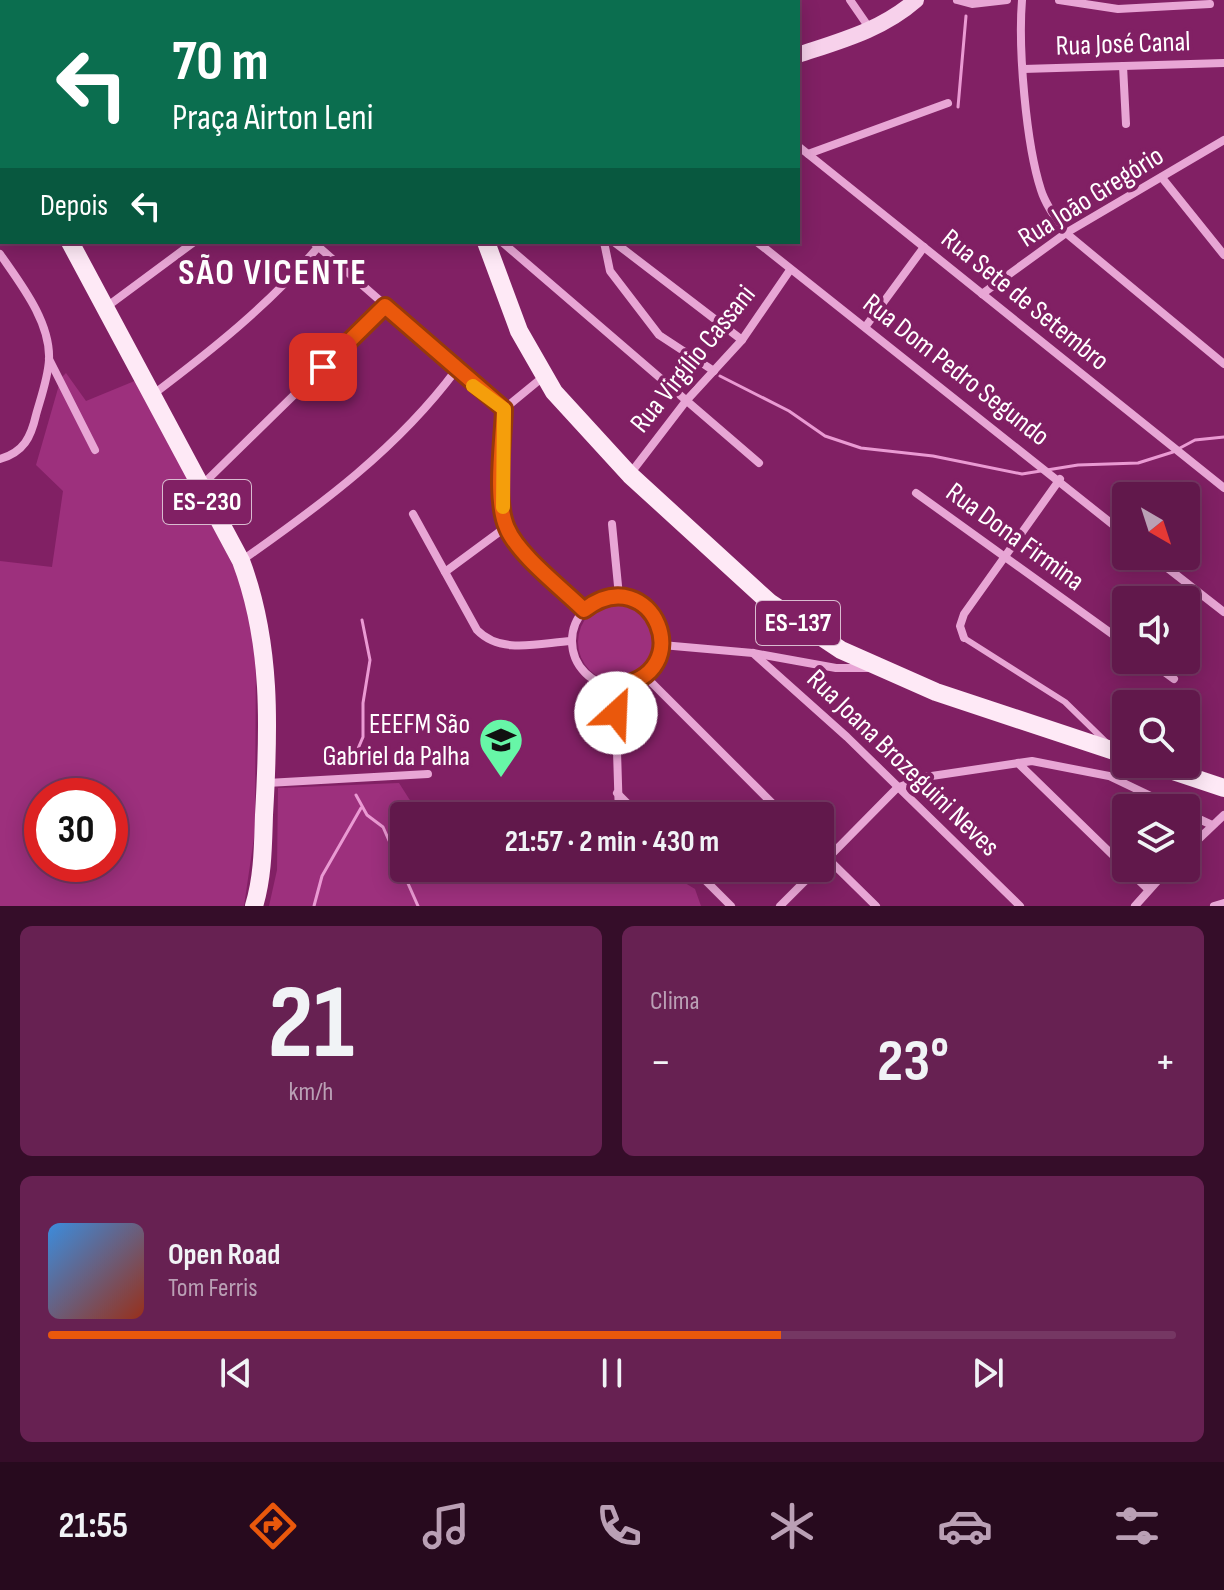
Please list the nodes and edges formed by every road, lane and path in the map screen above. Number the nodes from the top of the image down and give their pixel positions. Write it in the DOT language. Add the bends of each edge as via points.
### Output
graph roads {
  1 [pos="850,0"];
  2 [pos="916,0"];
  3 [pos="957,0"];
  4 [pos="1007,0"];
  5 [pos="1022,0"];
  6 [pos="1059,0"];
  7 [pos="1210,4"];
  8 [pos="871,30"];
  9 [pos="800,54"];
  10 [pos="1224,63"];
  11 [pos="1123,66"];
  12 [pos="1023,69"];
  13 [pos="948,103"];
  14 [pos="1126,124"];
  15 [pos="1224,140"];
  16 [pos="800,148"];
  17 [pos="808,154"];
  18 [pos="1163,179"];
  19 [pos="1066,233"];
  20 [pos="71,244"];
  21 [pos="191,244"];
  22 [pos="316,244"];
  23 [pos="487,244"];
  24 [pos="504,244"];
  25 [pos="604,244"];
  26 [pos="617,244"];
  27 [pos="759,244"];
  28 [pos="924,247"];
  29 [pos="0,254"];
  30 [pos="1224,255"];
  31 [pos="790,270"];
  32 [pos="982,294"];
  33 [pos="385,306"];
  34 [pos="104,308"];
  35 [pos="866,326"];
  36 [pos="742,340"];
  37 [pos="49,358"];
  38 [pos="1224,364"];
  39 [pos="456,370"];
  40 [pos="714,371"];
  41 [pos="543,377"];
  42 [pos="151,397"];
  43 [pos="686,401"];
  44 [pos="504,409"];
  45 [pos="95,450"];
  46 [pos="2,456"];
  47 [pos="759,463"];
  48 [pos="630,475"];
  49 [pos="1056,477"];
  50 [pos="199,488"];
  51 [pos="1224,488"];
  52 [pos="916,493"];
  53 [pos="413,514"];
  54 [pos="1112,523"];
  55 [pos="612,524"];
  56 [pos="506,527"];
  57 [pos="1006,558"];
  58 [pos="241,561"];
  59 [pos="1170,570"];
  60 [pos="445,572"];
  61 [pos="619,596"];
  62 [pos="584,610"];
  63 [pos="1224,612"];
  64 [pos="1112,634"];
  65 [pos="964,638"];
  66 [pos="571,641"];
  67 [pos="662,645"];
  68 [pos="753,653"];
  69 [pos="880,668"];
  70 [pos="1167,674"];
  71 [pos="646,677"];
  72 [pos="1174,679"];
  73 [pos="615,686"];
  74 [pos="1112,746"];
  75 [pos="1112,751"];
  76 [pos="1018,763"];
  77 [pos="428,774"];
  78 [pos="1194,778"];
  79 [pos="266,783"];
  80 [pos="897,788"];
  81 [pos="1224,788"];
  82 [pos="617,793"];
  83 [pos="1147,794"];
  84 [pos="618,802"];
  85 [pos="626,802"];
  86 [pos="771,802"];
  87 [pos="1224,815"];
  88 [pos="1200,819"];
  89 [pos="1212,825"];
  90 [pos="1200,837"];
  91 [pos="834,852"];
  92 [pos="1112,854"];
  93 [pos="834,864"];
  94 [pos="707,882"];
  95 [pos="804,882"];
  96 [pos="1141,882"];
  97 [pos="1155,882"];
  98 [pos="1148,889"];
  99 [pos="1224,903"];
  100 [pos="254,906"];
  101 [pos="731,906"];
  102 [pos="780,906"];
  103 [pos="876,906"];
  104 [pos="1020,906"];
  105 [pos="1135,906"];
  106 [pos="1214,906"];
  1 -- 8 [label="street"];
  2 -- 8 [label="street"];
  3 -- 4 [label="street"];
  5 -- 12 [label="street"];
  6 -- 7 [label="street" via="1118,9"];
  8 -- 9 [label="street"];
  10 -- 11 [label="street, Rua José Canal"];
  11 -- 12 [label="street, Rua José Canal"];
  11 -- 14 [label="street"];
  12 -- 19 [label="street" via="1036,173 1042,194"];
  13 -- 17 [label="street"];
  15 -- 18 [label="street, Rua João Gregório"];
  16 -- 17 [label="street, Rua Sete de Setembro"];
  17 -- 28 [label="street, Rua Sete de Setembro"];
  18 -- 19 [label="street, Rua João Gregório"];
  18 -- 30 [label="street"];
  19 -- 32 [label="street, Rua João Gregório"];
  19 -- 38 [label="street"];
  20 -- 34 [label="main road, ES-230"];
  21 -- 34 [label="street"];
  22 -- 33 [label="street"];
  22 -- 42 [label="street" via="287,285"];
  23 -- 41 [label="main road, ES-137" via="519,331"];
  24 -- 43 [label="street"];
  25 -- 40 [label="street" via="610,271 659,335"];
  26 -- 36 [label="street"];
  27 -- 31 [label="street, Rua Dom Pedro Segundo"];
  28 -- 32 [label="street, Rua Sete de Setembro"];
  28 -- 35 [label="street"];
  29 -- 37 [label="street" via="42,325"];
  31 -- 35 [label="street, Rua Dom Pedro Segundo"];
  31 -- 36 [label="street, Rua Virgílio Cassani"];
  32 -- 51 [label="street, Rua Sete de Setembro"];
  33 -- 39 [label="street"];
  33 -- 50 [label="street"];
  34 -- 42 [label="main road, ES-230"];
  35 -- 49 [label="street, Rua Dom Pedro Segundo"];
  36 -- 40 [label="street, Rua Virgílio Cassani"];
  37 -- 45 [label="street"];
  37 -- 46 [label="street" via="33,430 24,446"];
  39 -- 44 [label="street"];
  39 -- 58 [label="street" via="423,414 368,465"];
  40 -- 43 [label="street, Rua Virgílio Cassani"];
  41 -- 44 [label="street"];
  41 -- 48 [label="main road, ES-137"];
  42 -- 50 [label="main road, ES-230"];
  43 -- 47 [label="street"];
  43 -- 48 [label="street, Rua Virgílio Cassani"];
  44 -- 56 [label="street"];
  48 -- 69 [label="main road, ES-137" via="769,602 841,650"];
  49 -- 54 [label="street, Rua Dom Pedro Segundo"];
  49 -- 57 [label="street"];
  50 -- 58 [label="main road, ES-230"];
  52 -- 57 [label="street, Rua Dona Firmina"];
  53 -- 60 [label="street"];
  55 -- 61 [label="street"];
  56 -- 60 [label="street"];
  56 -- 62 [label="street"];
  57 -- 64 [label="street, Rua Dona Firmina"];
  57 -- 65 [label="street" via="964,614"];
  58 -- 79 [label="main road, ES-230" via="256,603 266,658"];
  59 -- 63 [label="street"];
  60 -- 66 [label="street" via="487,640 504,646"];
  61 -- 62 [label="street"];
  61 -- 67 [label="street" via="646,606 655,617"];
  62 -- 66 [label="street"];
  65 -- 74 [label="lane" via="1065,702"];
  66 -- 73 [label="street" via="580,669 591,679"];
  67 -- 68 [label="street"];
  67 -- 71 [label="street"];
  68 -- 69 [label="street" via="836,668"];
  68 -- 80 [label="street, Rua Joana Brozeguini Neves"];
  69 -- 75 [label="main road, ES-137"];
  70 -- 72 [label="street"];
  71 -- 73 [label="street"];
  71 -- 86 [label="street"];
  73 -- 82 [label="street"];
  76 -- 80 [label="street" via="925,777"];
  76 -- 83 [label="street" via="1109,776"];
  76 -- 92 [label="street"];
  77 -- 79 [label="street"];
  78 -- 81 [label="main road"];
  79 -- 100 [label="main road, ES-230"];
  80 -- 91 [label="street"];
  80 -- 104 [label="street, Rua Joana Brozeguini Neves"];
  82 -- 84 [label="street"];
  82 -- 85 [label="street"];
  87 -- 89 [label="street"];
  88 -- 89 [label="street"];
  89 -- 90 [label="street"];
  93 -- 103 [label="street"];
  94 -- 101 [label="street"];
  95 -- 102 [label="street"];
  96 -- 98 [label="street"];
  97 -- 98 [label="street"];
  98 -- 105 [label="street"];
  99 -- 106 [label="street"];
}
